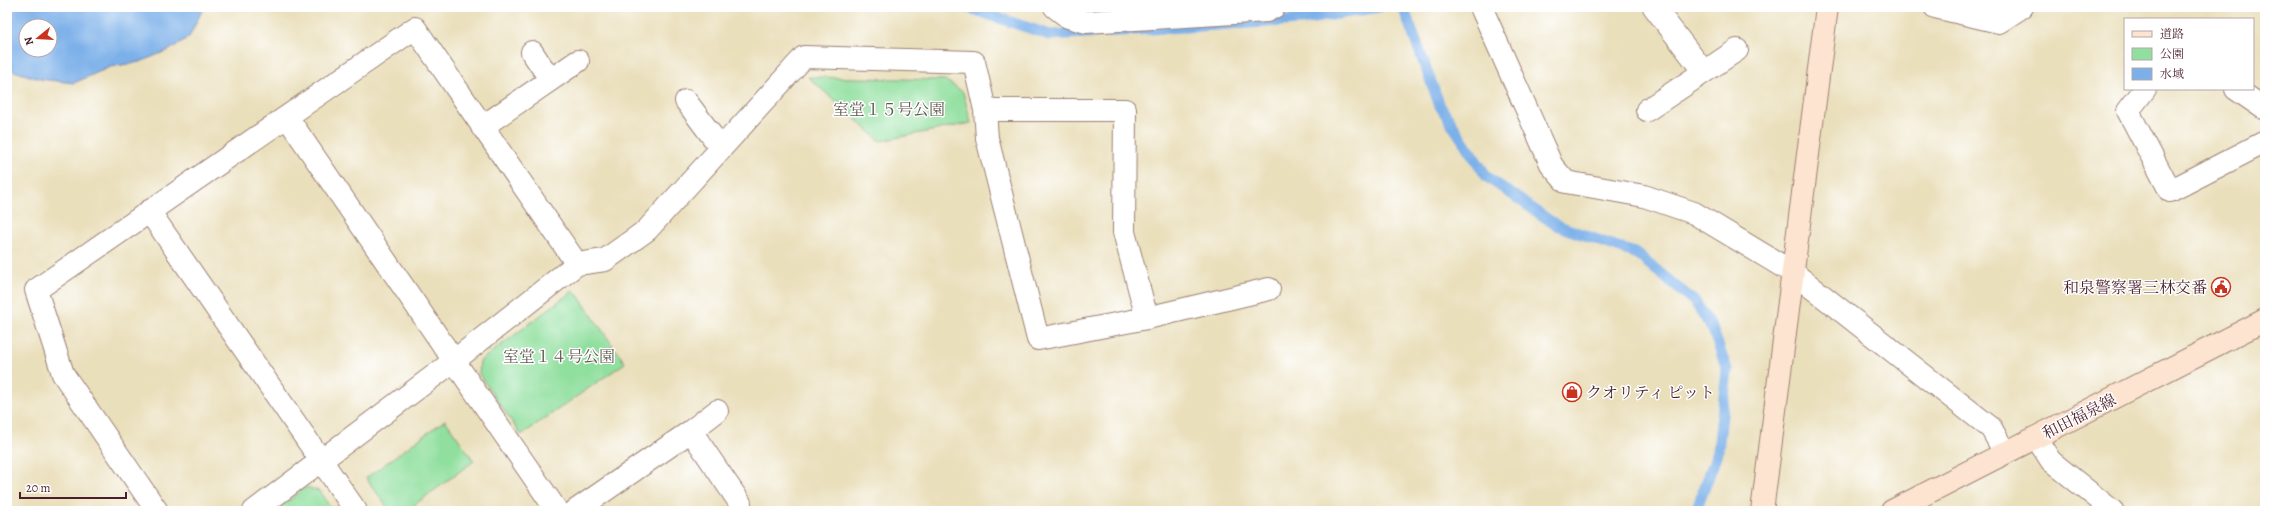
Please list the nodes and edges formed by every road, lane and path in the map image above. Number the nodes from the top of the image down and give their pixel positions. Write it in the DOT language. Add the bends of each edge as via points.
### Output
graph roads {
  1 [pos="1055,7"];
  2 [pos="1274,7"];
  3 [pos="1481,7"];
  4 [pos="1654,7"];
  5 [pos="1827,7"];
  6 [pos="1935,7"];
  7 [pos="2022,7"];
  8 [pos="1737,50"];
  9 [pos="532,52"];
  10 [pos="578,61"];
  11 [pos="1704,72"];
  12 [pos="550,79"];
  13 [pos="2144,90"];
  14 [pos="2237,90"];
  15 [pos="686,101"];
  16 [pos="2265,109"];
  17 [pos="985,110"];
  18 [pos="1647,110"];
  19 [pos="287,118"];
  20 [pos="482,126"];
  21 [pos="2265,142"];
  22 [pos="722,148"];
  23 [pos="149,211"];
  24 [pos="577,264"];
  25 [pos="1792,272"];
  26 [pos="1269,289"];
  27 [pos="1147,318"];
  28 [pos="2265,320"];
  29 [pos="455,360"];
  30 [pos="718,411"];
  31 [pos="691,431"];
  32 [pos="2036,438"];
  33 [pos="2005,453"];
  34 [pos="321,460"];
  35 [pos="740,502"];
  36 [pos="157,511"];
  37 [pos="254,511"];
  38 [pos="356,511"];
  39 [pos="557,511"];
  40 [pos="575,511"];
  41 [pos="1762,511"];
  42 [pos="1892,511"];
  43 [pos="2113,511"];
  1 -- 2 [label="street" via="1068,17 1086,22 1267,12"];
  3 -- 25 [label="street" via="1552,166 1566,182 1644,196 1694,213"];
  4 -- 11 [label="street"];
  5 -- 25 [label="street"];
  6 -- 7 [label="street" via="1999,22"];
  8 -- 11 [label="street"];
  9 -- 12 [label="street"];
  10 -- 12 [label="street"];
  11 -- 18 [label="street"];
  12 -- 20 [label="street"];
  13 -- 21 [label="street" via="2128,111 2170,191"];
  14 -- 16 [label="street"];
  15 -- 22 [label="street"];
  17 -- 22 [label="street" via="974,62 804,57"];
  17 -- 27 [label="street" via="987,138 1038,339"];
  17 -- 27 [label="street" via="1125,110 1124,232"];
  19 -- 20 [label="street" via="415,28"];
  19 -- 23 [label="street"];
  19 -- 29 [label="street"];
  20 -- 24 [label="street"];
  22 -- 24 [label="street" via="647,230 605,260"];
  23 -- 34 [label="street"];
  23 -- 36 [label="street" via="36,290 63,374"];
  24 -- 29 [label="street"];
  25 -- 33 [label="street" via="1992,428"];
  25 -- 41 [label="street"];
  26 -- 27 [label="street"];
  28 -- 32 [label="street, 和田福泉線"];
  29 -- 34 [label="street"];
  29 -- 39 [label="street"];
  30 -- 31 [label="street"];
  31 -- 35 [label="street"];
  31 -- 40 [label="street"];
  32 -- 33 [label="street, 和田福泉線"];
  32 -- 43 [label="lane" via="2051,461"];
  33 -- 42 [label="street, 和田福泉線"];
  34 -- 37 [label="street"];
  34 -- 38 [label="street"];
}
